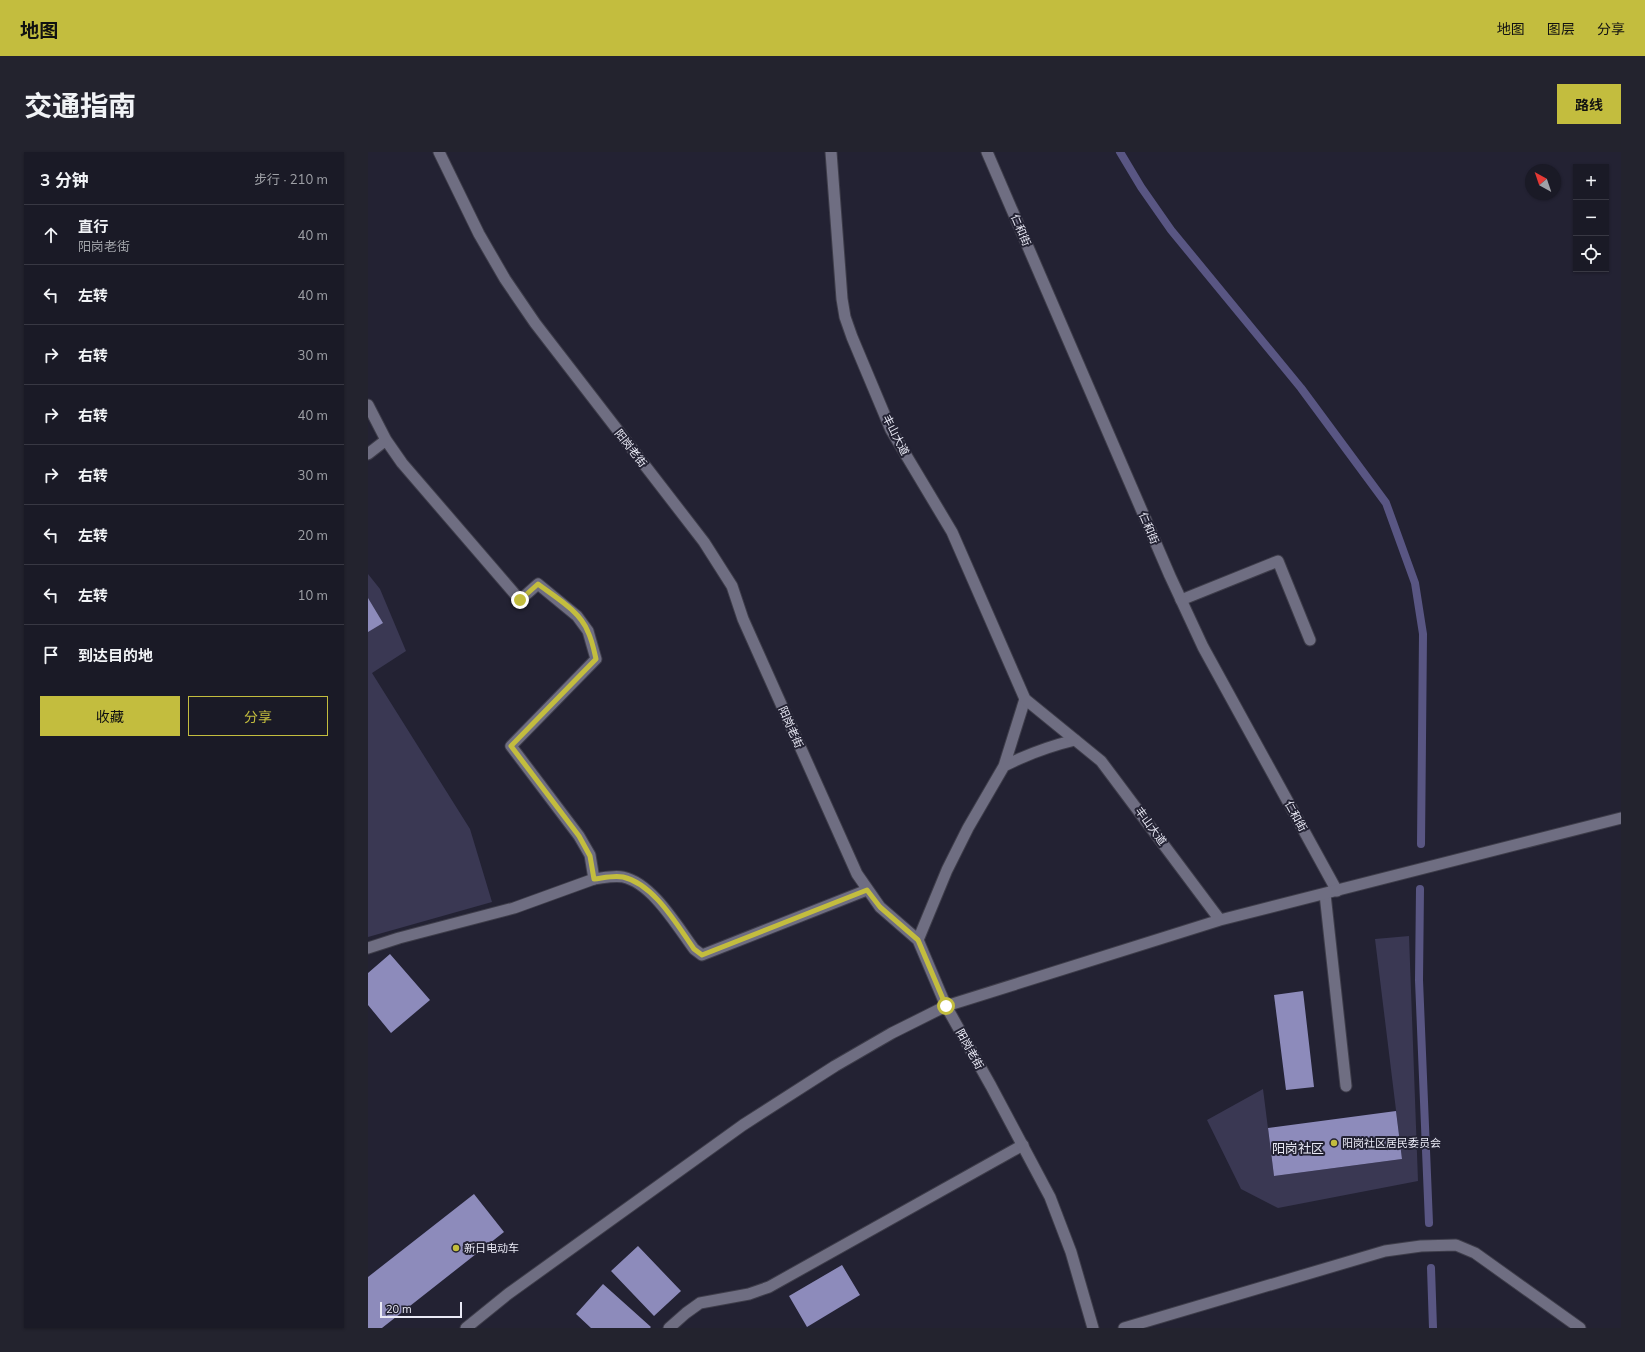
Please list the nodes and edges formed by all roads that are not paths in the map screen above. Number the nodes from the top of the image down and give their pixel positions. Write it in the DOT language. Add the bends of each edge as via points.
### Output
graph roads {
  1 [pos="439,152"];
  2 [pos="831,152"];
  3 [pos="987,152"];
  4 [pos="368,405"];
  5 [pos="386,440"];
  6 [pos="368,454"];
  7 [pos="1181,600"];
  8 [pos="1310,640"];
  9 [pos="1024,699"];
  10 [pos="1075,740"];
  11 [pos="1004,766"];
  12 [pos="1621,818"];
  13 [pos="594,879"];
  14 [pos="867,890"];
  15 [pos="1337,891"];
  16 [pos="1325,894"];
  17 [pos="1220,920"];
  18 [pos="918,940"];
  19 [pos="368,948"];
  20 [pos="946,1006"];
  21 [pos="1346,1086"];
  22 [pos="1023,1145"];
  23 [pos="466,1328"];
  24 [pos="669,1328"];
  25 [pos="1093,1328"];
  26 [pos="1124,1328"];
  27 [pos="1580,1328"];
  1 -- 14 [label="street, 阳岗老街" via="479,234 513,292 704,542 732,586 746,626 857,874"];
  2 -- 9 [label="street, 丰山大道" via="842,299 852,337 891,430 952,532"];
  3 -- 7 [label="street, 仁和街"];
  4 -- 5 [label="street"];
  5 -- 6 [label="street"];
  5 -- 13 [label="street" via="402,463 520,600 538,584 577,616 588,630 596,659 511,746 579,836 590,856"];
  7 -- 8 [label="street" via="1278,561"];
  7 -- 15 [label="street, 仁和街" via="1203,647"];
  9 -- 10 [label="street, 丰山大道"];
  9 -- 11 [label="street"];
  10 -- 11 [label="street" via="1028,754"];
  10 -- 17 [label="street, 丰山大道" via="1101,761"];
  11 -- 18 [label="street" via="947,870"];
  12 -- 15 [label="street"];
  13 -- 14 [label="street" via="622,877 638,884 657,898 694,949 702,955"];
  13 -- 19 [label="street" via="514,908"];
  14 -- 18 [label="street, 阳岗老街" via="880,907"];
  15 -- 16 [label="street"];
  16 -- 17 [label="street"];
  16 -- 21 [label="street"];
  17 -- 20 [label="street"];
  18 -- 20 [label="street, 阳岗老街"];
  20 -- 22 [label="street, 阳岗老街"];
  20 -- 23 [label="street" via="834,1066 743,1125 521,1285"];
  22 -- 24 [label="street" via="769,1287 750,1294 700,1303"];
  22 -- 25 [label="street, 阳岗老街" via="1062,1226"];
  26 -- 27 [label="street" via="1385,1251 1456,1245 1475,1253"];
}
